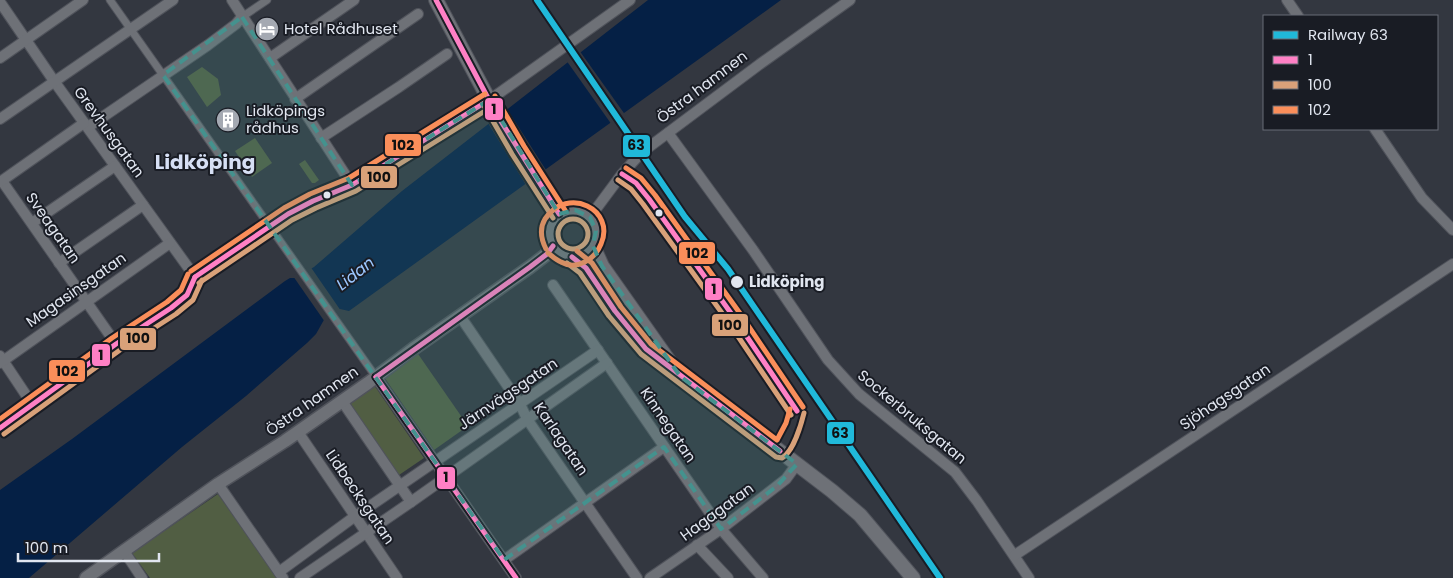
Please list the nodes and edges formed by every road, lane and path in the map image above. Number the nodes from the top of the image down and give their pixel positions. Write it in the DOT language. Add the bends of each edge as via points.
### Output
graph roads {
  1 [pos="83,0"];
  2 [pos="110,0"];
  3 [pos="173,0"];
  4 [pos="232,0"];
  5 [pos="267,0"];
  6 [pos="354,0"];
  7 [pos="436,0"];
  8 [pos="630,0"];
  9 [pos="850,0"];
  10 [pos="1287,0"];
  11 [pos="0,2"];
  12 [pos="418,14"];
  13 [pos="1297,15"];
  14 [pos="242,17"];
  15 [pos="131,29"];
  16 [pos="25,40"];
  17 [pos="447,54"];
  18 [pos="0,58"];
  19 [pos="270,58"];
  20 [pos="165,77"];
  21 [pos="54,81"];
  22 [pos="296,99"];
  23 [pos="488,100"];
  24 [pos="0,119"];
  25 [pos="86,125"];
  26 [pos="1376,130"];
  27 [pos="668,133"];
  28 [pos="321,138"];
  29 [pos="115,166"];
  30 [pos="0,181"];
  31 [pos="143,205"];
  32 [pos="559,214"];
  33 [pos="590,218"];
  34 [pos="32,223"];
  35 [pos="1453,230"];
  36 [pos="170,243"];
  37 [pos="553,246"];
  38 [pos="593,246"];
  39 [pos="572,257"];
  40 [pos="59,263"];
  41 [pos="1453,264"];
  42 [pos="553,285"];
  43 [pos="86,301"];
  44 [pos="460,316"];
  45 [pos="116,344"];
  46 [pos="598,350"];
  47 [pos="1,360"];
  48 [pos="607,363"];
  49 [pos="680,376"];
  50 [pos="376,377"];
  51 [pos="342,401"];
  52 [pos="32,404"];
  53 [pos="520,404"];
  54 [pos="528,419"];
  55 [pos="0,428"];
  56 [pos="298,432"];
  57 [pos="664,447"];
  58 [pos="435,462"];
  59 [pos="797,464"];
  60 [pos="445,477"];
  61 [pos="218,484"];
  62 [pos="399,486"];
  63 [pos="411,502"];
  64 [pos="585,502"];
  65 [pos="354,516"];
  66 [pos="721,529"];
  67 [pos="365,532"];
  68 [pos="698,545"];
  69 [pos="124,551"];
  70 [pos="1015,555"];
  71 [pos="504,560"];
  72 [pos="281,575"];
  73 [pos="86,578"];
  74 [pos="142,578"];
  75 [pos="300,578"];
  76 [pos="397,578"];
  77 [pos="516,578"];
  78 [pos="637,578"];
  79 [pos="650,578"];
  80 [pos="728,578"];
  81 [pos="763,578"];
  82 [pos="913,578"];
  83 [pos="1029,578"];
  1 -- 16 [label="street"];
  2 -- 15 [label="street"];
  3 -- 15 [label="street"];
  4 -- 14 [label="street"];
  5 -- 14 [label="street"];
  6 -- 19 [label="street"];
  7 -- 23 [label="main road"];
  8 -- 23 [label="street"];
  9 -- 27 [label="street, Östra hamnen"];
  10 -- 13 [label="street"];
  11 -- 16 [label="street, Grevhusgatan"];
  12 -- 22 [label="street"];
  14 -- 19 [label="street"];
  14 -- 20 [label="street"];
  15 -- 20 [label="street"];
  15 -- 21 [label="street"];
  16 -- 18 [label="street"];
  16 -- 21 [label="street, Grevhusgatan"];
  17 -- 28 [label="street"];
  19 -- 22 [label="street"];
  20 -- 25 [label="street"];
  20 -- 50 [label="street"];
  21 -- 24 [label="street"];
  21 -- 25 [label="street, Grevhusgatan"];
  22 -- 28 [label="street"];
  23 -- 28 [label="street" via="352,185"];
  23 -- 32 [label="main road"];
  25 -- 29 [label="street, Grevhusgatan"];
  25 -- 30 [label="street"];
  26 -- 35 [label="street" via="1422,198"];
  27 -- 33 [label="street, Östra hamnen" via="634,161"];
  27 -- 70 [label="street, Sockerbruksgatan" via="828,360 859,394 955,472"];
  29 -- 31 [label="street, Grevhusgatan"];
  29 -- 34 [label="street"];
  30 -- 34 [label="street, Sveagatan"];
  31 -- 36 [label="street, Grevhusgatan"];
  31 -- 40 [label="street"];
  32 -- 33 [label="main road" via="575,210"];
  32 -- 37 [label="main road" via="550,225"];
  33 -- 38 [label="main road" via="596,231"];
  34 -- 40 [label="street, Sveagatan"];
  36 -- 43 [label="street, Magasinsgatan"];
  36 -- 45 [label="street, Grevhusgatan" via="195,277 187,295"];
  37 -- 39 [label="main road" via="563,255"];
  37 -- 44 [label="street, Östra hamnen" via="530,267"];
  38 -- 39 [label="main road" via="584,254"];
  38 -- 49 [label="main road" via="602,266"];
  39 -- 49 [label="main road" via="586,268 646,349"];
  40 -- 43 [label="street, Sveagatan"];
  41 -- 70 [label="street, Sjöhagsgatan"];
  42 -- 46 [label="street, Kinnegatan"];
  43 -- 45 [label="street, Sveagatan"];
  43 -- 47 [label="street, Magasinsgatan"];
  44 -- 50 [label="street, Östra hamnen"];
  44 -- 53 [label="street, Karlagatan"];
  45 -- 52 [label="street"];
  46 -- 48 [label="street, Kinnegatan"];
  46 -- 53 [label="street, Järnvägsgatan"];
  47 -- 52 [label="street"];
  48 -- 54 [label="street, Järnvägsgatan"];
  48 -- 57 [label="street, Kinnegatan"];
  49 -- 59 [label="main road"];
  50 -- 51 [label="street, Östra hamnen"];
  50 -- 58 [label="street"];
  51 -- 56 [label="street, Östra hamnen"];
  51 -- 62 [label="street"];
  52 -- 55 [label="street"];
  53 -- 54 [label="street, Karlagatan"];
  53 -- 58 [label="street, Järnvägsgatan"];
  54 -- 60 [label="street, Järnvägsgatan"];
  54 -- 64 [label="street, Karlagatan"];
  56 -- 61 [label="street, Östra hamnen"];
  56 -- 65 [label="street, Lidbecksgatan"];
  57 -- 64 [label="street"];
  57 -- 66 [label="street, Kinnegatan"];
  58 -- 60 [label="street"];
  58 -- 62 [label="street, Järnvägsgatan"];
  59 -- 66 [label="street, Hagagatan" via="782,482"];
  59 -- 82 [label="main road" via="860,515"];
  60 -- 63 [label="street, Järnvägsgatan"];
  60 -- 71 [label="street"];
  61 -- 69 [label="street, Östra hamnen"];
  61 -- 72 [label="street"];
  62 -- 63 [label="street"];
  62 -- 65 [label="street, Järnvägsgatan"];
  63 -- 67 [label="street, Järnvägsgatan"];
  64 -- 71 [label="street"];
  64 -- 78 [label="street, Karlagatan"];
  65 -- 67 [label="street, Lidbecksgatan"];
  65 -- 72 [label="street, Järnvägsgatan"];
  66 -- 68 [label="street, Hagagatan"];
  66 -- 81 [label="street, Kinnegatan"];
  67 -- 75 [label="street, Järnvägsgatan"];
  67 -- 76 [label="street, Lidbecksgatan"];
  68 -- 79 [label="street, Hagagatan"];
  68 -- 80 [label="street"];
  69 -- 73 [label="street, Östra hamnen"];
  69 -- 74 [label="street"];
  70 -- 83 [label="street, Sockerbruksgatan"];
  71 -- 77 [label="street"];
}
